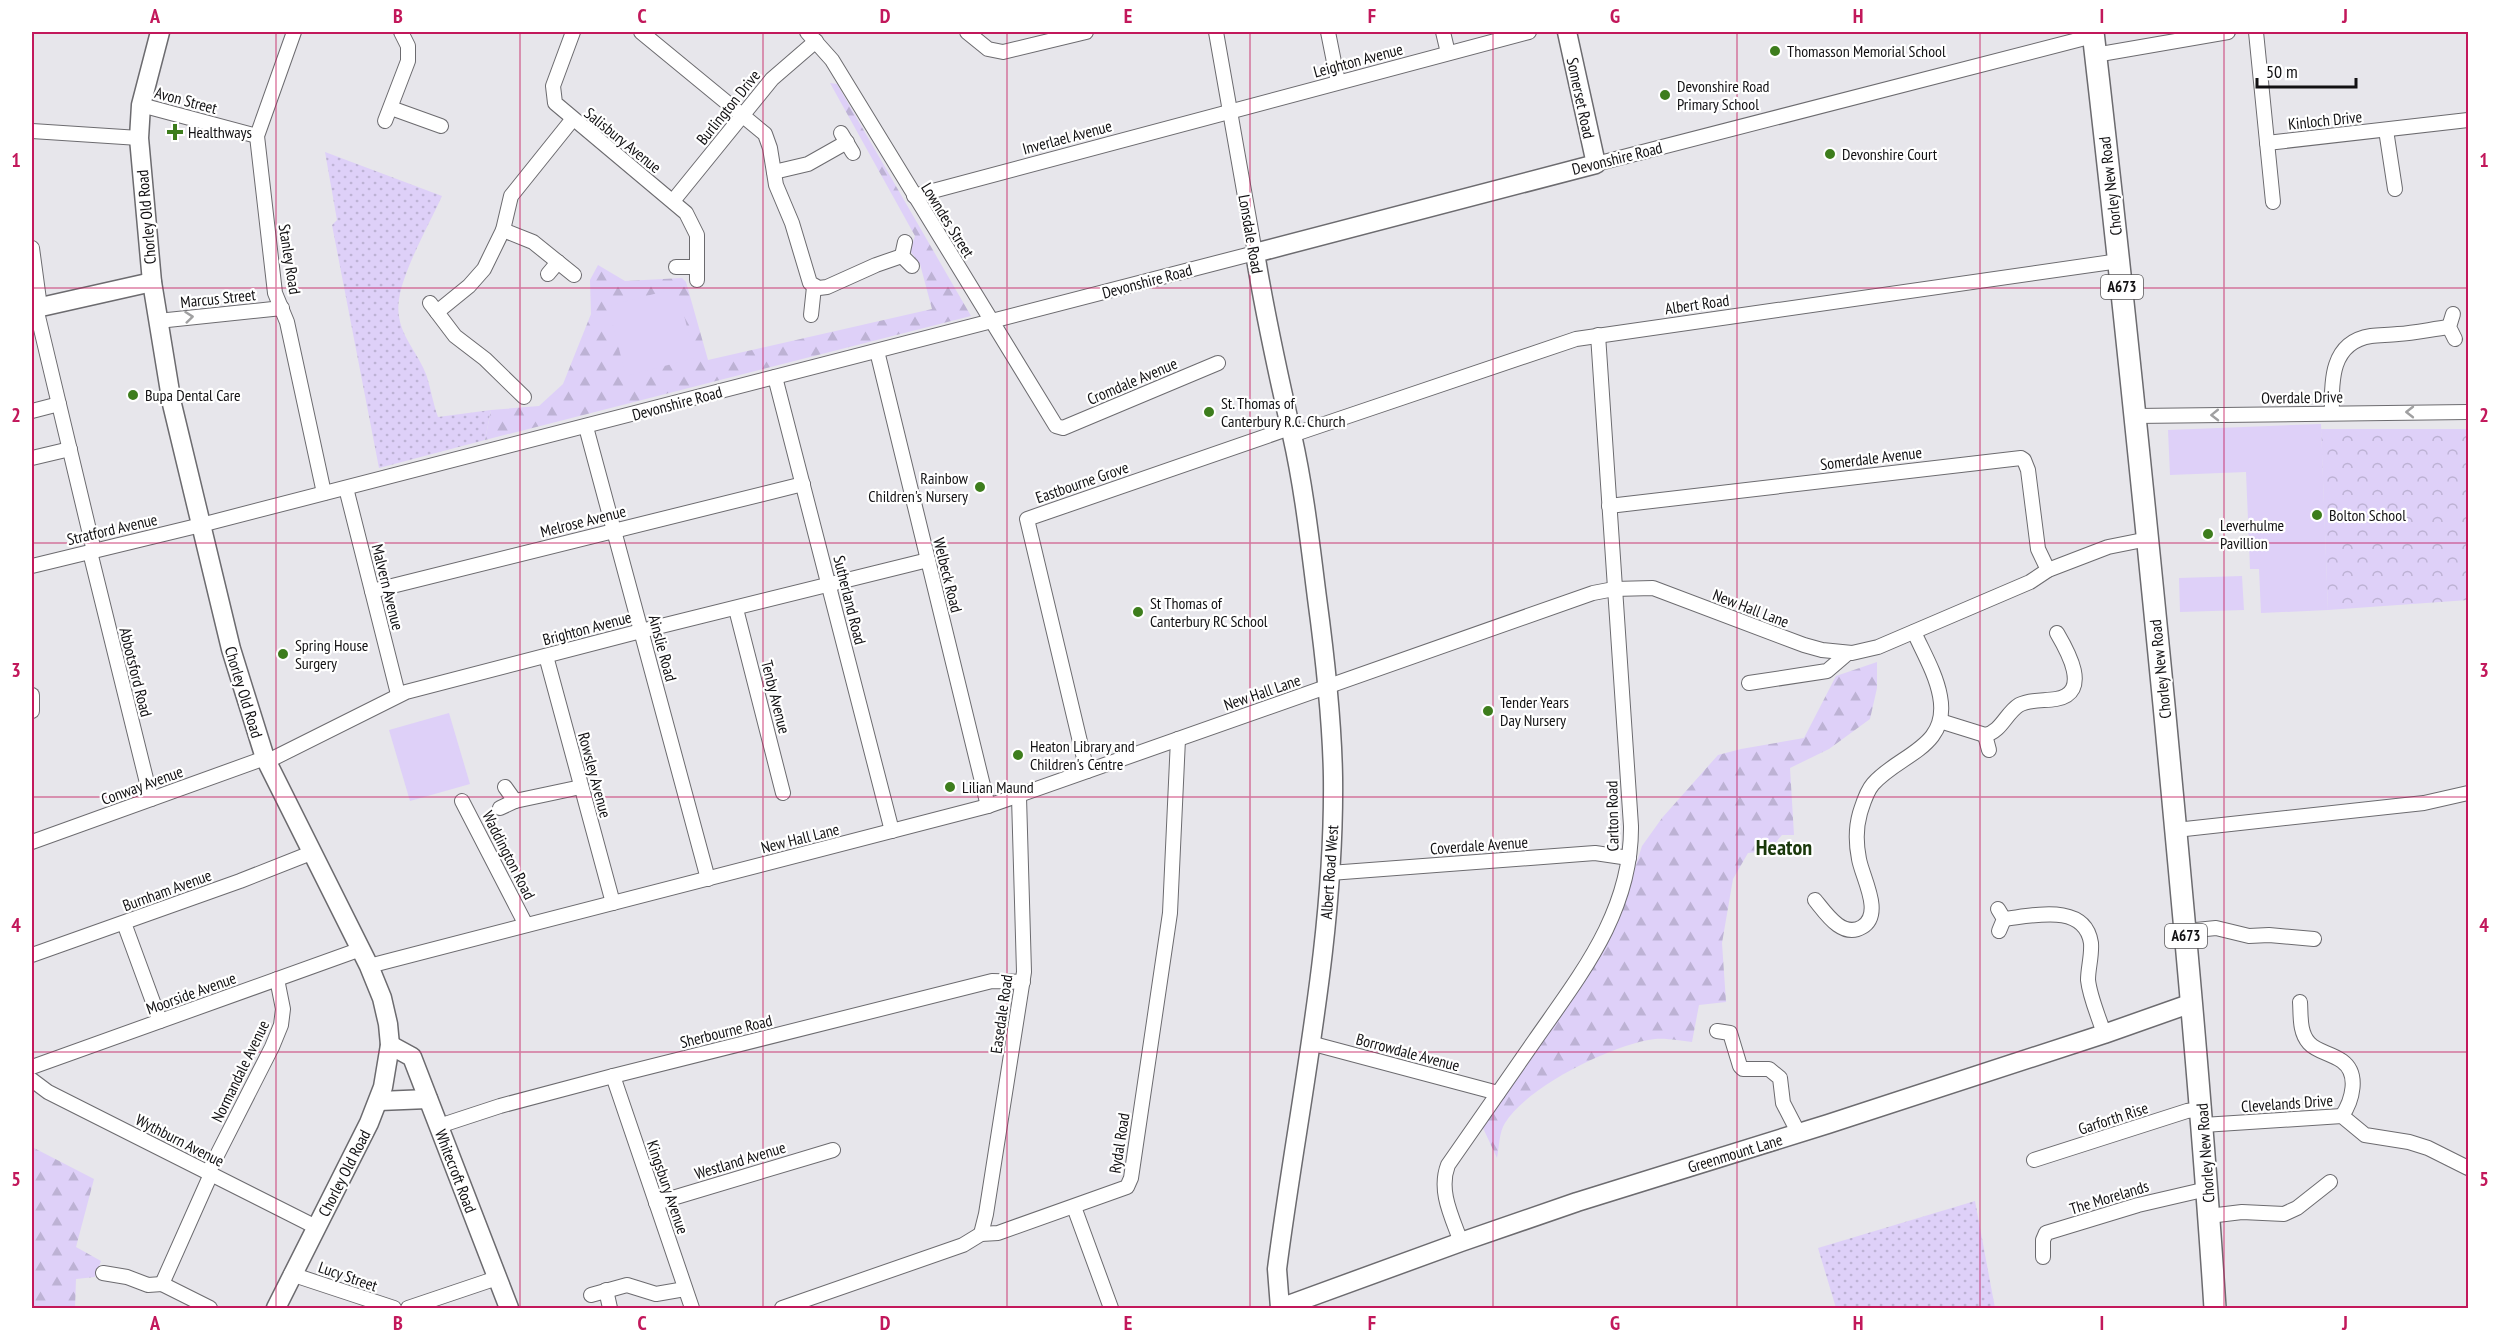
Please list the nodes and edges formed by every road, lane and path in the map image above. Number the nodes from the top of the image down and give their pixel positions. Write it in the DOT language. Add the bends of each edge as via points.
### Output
graph roads {
  1 [pos="160,32"];
  2 [pos="294,32"];
  3 [pos="401,32"];
  4 [pos="573,32"];
  5 [pos="967,32"];
  6 [pos="1086,32"];
  7 [pos="1216,32"];
  8 [pos="1328,32"];
  9 [pos="1443,32"];
  10 [pos="1529,32"];
  11 [pos="1567,32"];
  12 [pos="2228,32"];
  13 [pos="2256,32"];
  14 [pos="648,34"];
  15 [pos="812,36"];
  16 [pos="2094,41"];
  17 [pos="1448,53"];
  18 [pos="1338,82"];
  19 [pos="141,105"];
  20 [pos="1230,111"];
  21 [pos="742,114"];
  22 [pos="572,120"];
  23 [pos="2469,120"];
  24 [pos="441,126"];
  25 [pos="2386,130"];
  26 [pos="32,131"];
  27 [pos="257,136"];
  28 [pos="139,138"];
  29 [pos="847,143"];
  30 [pos="2267,143"];
  31 [pos="1596,164"];
  32 [pos="774,172"];
  33 [pos="2395,189"];
  34 [pos="914,196"];
  35 [pos="673,201"];
  36 [pos="2273,202"];
  37 [pos="503,230"];
  38 [pos="905,242"];
  39 [pos="32,248"];
  40 [pos="1255,253"];
  41 [pos="2119,261"];
  42 [pos="558,262"];
  43 [pos="676,267"];
  44 [pos="549,274"];
  45 [pos="574,275"];
  46 [pos="152,282"];
  47 [pos="814,287"];
  48 [pos="36,308"];
  49 [pos="282,308"];
  50 [pos="811,315"];
  51 [pos="158,321"];
  52 [pos="992,321"];
  53 [pos="2452,326"];
  54 [pos="1598,335"];
  55 [pos="876,351"];
  56 [pos="1218,363"];
  57 [pos="775,377"];
  58 [pos="524,397"];
  59 [pos="59,404"];
  60 [pos="32,411"];
  61 [pos="2469,412"];
  62 [pos="2332,413"];
  63 [pos="2135,416"];
  64 [pos="586,426"];
  65 [pos="1059,428"];
  66 [pos="1291,431"];
  67 [pos="70,449"];
  68 [pos="32,458"];
  69 [pos="803,484"];
  70 [pos="345,488"];
  71 [pos="324,494"];
  72 [pos="1610,506"];
  73 [pos="201,525"];
  74 [pos="614,530"];
  75 [pos="2148,539"];
  76 [pos="92,551"];
  77 [pos="928,560"];
  78 [pos="32,566"];
  79 [pos="2048,570"];
  80 [pos="829,586"];
  81 [pos="1614,589"];
  82 [pos="372,591"];
  83 [pos="736,609"];
  84 [pos="641,631"];
  85 [pos="1914,632"];
  86 [pos="2057,633"];
  87 [pos="1848,652"];
  88 [pos="546,656"];
  89 [pos="1749,683"];
  90 [pos="1328,686"];
  91 [pos="398,694"];
  92 [pos="32,695"];
  93 [pos="32,711"];
  94 [pos="1940,721"];
  95 [pos="1991,732"];
  96 [pos="1178,739"];
  97 [pos="1989,750"];
  98 [pos="265,760"];
  99 [pos="1087,771"];
  100 [pos="505,787"];
  101 [pos="581,787"];
  102 [pos="783,793"];
  103 [pos="2469,793"];
  104 [pos="1019,797"];
  105 [pos="151,799"];
  106 [pos="462,801"];
  107 [pos="515,801"];
  108 [pos="988,806"];
  109 [pos="500,808"];
  110 [pos="2176,830"];
  111 [pos="892,831"];
  112 [pos="32,842"];
  113 [pos="311,853"];
  114 [pos="1629,858"];
  115 [pos="1330,873"];
  116 [pos="708,879"];
  117 [pos="1815,900"];
  118 [pos="613,903"];
  119 [pos="2000,920"];
  120 [pos="124,923"];
  121 [pos="526,925"];
  122 [pos="2186,931"];
  123 [pos="2314,939"];
  124 [pos="361,949"];
  125 [pos="32,955"];
  126 [pos="369,966"];
  127 [pos="277,979"];
  128 [pos="1023,982"];
  129 [pos="2300,1002"];
  130 [pos="2192,1003"];
  131 [pos="160,1021"];
  132 [pos="1717,1031"];
  133 [pos="2104,1034"];
  134 [pos="1310,1043"];
  135 [pos="390,1045"];
  136 [pos="32,1067"];
  137 [pos="613,1076"];
  138 [pos="32,1080"];
  139 [pos="1498,1093"];
  140 [pos="428,1099"];
  141 [pos="379,1101"];
  142 [pos="2342,1116"];
  143 [pos="2202,1117"];
  144 [pos="439,1126"];
  145 [pos="1799,1134"];
  146 [pos="833,1150"];
  147 [pos="2034,1160"];
  148 [pos="2469,1168"];
  149 [pos="210,1174"];
  150 [pos="2330,1182"];
  151 [pos="2207,1189"];
  152 [pos="656,1203"];
  153 [pos="1074,1208"];
  154 [pos="2209,1216"];
  155 [pos="316,1227"];
  156 [pos="981,1234"];
  157 [pos="1461,1242"];
  158 [pos="2043,1257"];
  159 [pos="103,1274"];
  160 [pos="291,1274"];
  161 [pos="497,1278"];
  162 [pos="162,1284"];
  163 [pos="685,1288"];
  164 [pos="606,1290"];
  165 [pos="591,1295"];
  166 [pos="210,1308"];
  167 [pos="276,1308"];
  168 [pos="394,1308"];
  169 [pos="408,1308"];
  170 [pos="509,1308"];
  171 [pos="610,1308"];
  172 [pos="692,1308"];
  173 [pos="782,1308"];
  174 [pos="1111,1308"];
  175 [pos="1280,1308"];
  176 [pos="2215,1308"];
  1 -- 19 [label="street, Chorley Old Road"];
  2 -- 27 [label="street, Stanley Road"];
  3 -- 24 [label="street" via="409,53 388,114 424,113"];
  4 -- 22 [label="street, Salisbury Avenue" via="552,93 555,103"];
  5 -- 6 [label="street" via="988,49 1003,52"];
  7 -- 20 [label="street, Lonsdale Road"];
  8 -- 18 [label="street"];
  9 -- 17 [label="street"];
  10 -- 17 [label="street, Leighton Avenue"];
  11 -- 31 [label="street, Somerset Road"];
  12 -- 16 [label="street, Devonshire Road"];
  13 -- 30 [label="street, Kinloch Drive"];
  14 -- 21 [label="street"];
  15 -- 21 [label="street, Burlington Drive"];
  15 -- 34 [label="street, Lowndes Street" via="832,60"];
  16 -- 31 [label="street, Devonshire Road"];
  16 -- 41 [label="main road, Chorley New Road / A673"];
  17 -- 18 [label="street, Leighton Avenue"];
  18 -- 20 [label="street, Leighton Avenue"];
  19 -- 27 [label="street, Avon Street"];
  19 -- 28 [label="street, Chorley Old Road"];
  20 -- 34 [label="street, Inverlael Avenue"];
  20 -- 40 [label="street, Lonsdale Road"];
  21 -- 32 [label="street" via="768,140"];
  21 -- 35 [label="street, Burlington Drive"];
  22 -- 35 [label="street, Salisbury Avenue"];
  22 -- 37 [label="street" via="511,196"];
  23 -- 25 [label="street, Kinloch Drive"];
  25 -- 30 [label="street, Kinloch Drive"];
  25 -- 33 [label="street, Kinloch Drive"];
  26 -- 28 [label="street"];
  27 -- 49 [label="street, Stanley Road" via="274,284"];
  28 -- 46 [label="street, Chorley Old Road"];
  29 -- 32 [label="street" via="808,164"];
  30 -- 36 [label="street, Kinloch Drive"];
  31 -- 40 [label="street, Devonshire Road"];
  32 -- 47 [label="street" via="808,280"];
  34 -- 52 [label="street, Lowndes Street"];
  35 -- 43 [label="street, Salisbury Avenue" via="694,226 698,246 697,274"];
  37 -- 42 [label="street" via="533,242"];
  37 -- 58 [label="street" via="477,278 433,307 455,336 514,380"];
  38 -- 47 [label="street" via="907,261 876,265 827,287"];
  39 -- 48 [label="street, Abbotsford Road"];
  40 -- 52 [label="street, Devonshire Road"];
  40 -- 66 [label="street, Lonsdale Road" via="1272,354"];
  41 -- 54 [label="street, Albert Road"];
  41 -- 63 [label="main road, Chorley New Road / A673"];
  42 -- 44 [label="street"];
  42 -- 45 [label="street"];
  46 -- 48 [label="street"];
  46 -- 51 [label="street, Chorley Old Road"];
  47 -- 50 [label="street"];
  48 -- 59 [label="street, Abbotsford Road"];
  51 -- 49 [label="street, Marcus Street, one-way"];
  49 -- 71 [label="street, Stanley Road"];
  51 -- 73 [label="street, Chorley Old Road" via="172,404"];
  52 -- 55 [label="street, Devonshire Road"];
  52 -- 65 [label="street, Lowndes Street"];
  53 -- 62 [label="street" via="2356,340 2345,348 2332,372"];
  54 -- 66 [label="street, Albert Road" via="1562,343"];
  54 -- 72 [label="street, Carlton Road"];
  55 -- 57 [label="street, Devonshire Road"];
  55 -- 77 [label="street, Welbeck Road"];
  56 -- 65 [label="street, Cromdale Avenue"];
  57 -- 64 [label="street, Devonshire Road"];
  57 -- 69 [label="street, Sutherland Road"];
  59 -- 60 [label="street"];
  59 -- 67 [label="street, Abbotsford Road"];
  61 -- 62 [label="street, Overdale Drive, one-way"];
  62 -- 63 [label="street, Overdale Drive, one-way"];
  63 -- 75 [label="main road, Chorley New Road / A673"];
  64 -- 70 [label="street, Devonshire Road"];
  64 -- 74 [label="street, Ainslie Road"];
  66 -- 90 [label="street, Albert Road West"];
  66 -- 99 [label="street, Eastbourne Grove" via="1027,519"];
  67 -- 68 [label="street"];
  67 -- 76 [label="street, Abbotsford Road"];
  69 -- 74 [label="street, Melrose Avenue"];
  69 -- 80 [label="street, Sutherland Road"];
  70 -- 71 [label="street, Devonshire Road"];
  70 -- 82 [label="street, Malvern Avenue"];
  71 -- 73 [label="street, Devonshire Road"];
  72 -- 79 [label="street, Somerdale Avenue" via="2021,458 2028,470 2038,549"];
  72 -- 81 [label="street, Carlton Road"];
  73 -- 76 [label="street, Stratford Avenue"];
  73 -- 98 [label="street, Chorley Old Road" via="231,649"];
  74 -- 82 [label="street, Melrose Avenue"];
  74 -- 84 [label="street, Ainslie Road"];
  75 -- 79 [label="street, New Hall Lane" via="2108,547"];
  75 -- 110 [label="main road, Chorley New Road / A673"];
  76 -- 78 [label="street, Stratford Avenue"];
  76 -- 105 [label="street, Abbotsford Road"];
  77 -- 80 [label="street, Brighton Avenue"];
  77 -- 108 [label="street, Welbeck Road"];
  79 -- 85 [label="street, New Hall Lane" via="2030,582"];
  80 -- 83 [label="street, Brighton Avenue"];
  80 -- 111 [label="street, Sutherland Road"];
  81 -- 87 [label="street, New Hall Lane" via="1653,588 1804,645"];
  81 -- 90 [label="street, New Hall Lane" via="1585,595"];
  81 -- 114 [label="street, Carlton Road" via="1631,826"];
  82 -- 91 [label="street, Malvern Avenue"];
  83 -- 84 [label="street, Brighton Avenue"];
  83 -- 102 [label="street, Tenby Avenue"];
  84 -- 88 [label="street, Brighton Avenue"];
  84 -- 116 [label="street, Ainslie Road"];
  85 -- 87 [label="street, New Hall Lane" via="1878,647"];
  85 -- 94 [label="street" via="1939,689"];
  86 -- 95 [label="street" via="2071,644 2071,690 2060,698 2021,704"];
  87 -- 89 [label="street" via="1827,670"];
  88 -- 91 [label="street, Brighton Avenue"];
  88 -- 101 [label="street, Rowsley Avenue"];
  90 -- 96 [label="street, New Hall Lane"];
  90 -- 115 [label="street, Albert Road West" via="1333,776"];
  91 -- 98 [label="street, Brighton Avenue"];
  92 -- 93 [label="street"];
  94 -- 95 [label="street"];
  94 -- 117 [label="street" via="1921,748 1881,776 1865,782 1857,842 1871,903 1870,917 1861,927 1849,929 1820,917"];
  95 -- 97 [label="street"];
  96 -- 99 [label="street, New Hall Lane"];
  96 -- 153 [label="street, Rydal Road" via="1170,913 1131,1178 1123,1190"];
  98 -- 105 [label="street, Conway Avenue"];
  98 -- 113 [label="street, Chorley Old Road"];
  99 -- 104 [label="street, New Hall Lane"];
  100 -- 107 [label="street"];
  101 -- 107 [label="street"];
  101 -- 118 [label="street, Rowsley Avenue"];
  103 -- 110 [label="street" via="2424,803"];
  104 -- 108 [label="street, New Hall Lane"];
  104 -- 128 [label="street, Easedale Road"];
  105 -- 112 [label="street, Conway Avenue"];
  106 -- 121 [label="street, Waddington Road"];
  107 -- 109 [label="street"];
  108 -- 111 [label="street, New Hall Lane"];
  110 -- 122 [label="main road, Chorley New Road / A673"];
  111 -- 116 [label="street, New Hall Lane"];
  113 -- 120 [label="street, Burnham Avenue"];
  113 -- 124 [label="street, Chorley Old Road"];
  114 -- 115 [label="street, Coverdale Avenue" via="1595,853"];
  114 -- 139 [label="street, Carlton Road" via="1600,945"];
  115 -- 134 [label="street, Albert Road West"];
  116 -- 118 [label="street, New Hall Lane"];
  118 -- 121 [label="street, New Hall Lane"];
  119 -- 133 [label="street" via="2062,915 2073,917 2086,928 2091,945 2089,984"];
  120 -- 125 [label="street, Burnham Avenue"];
  120 -- 131 [label="street"];
  121 -- 126 [label="street, New Hall Lane"];
  122 -- 123 [label="street" via="2216,928 2279,941"];
  122 -- 130 [label="main road, Chorley New Road / A673"];
  124 -- 126 [label="street, Chorley Old Road"];
  124 -- 127 [label="street, Moorside Avenue"];
  126 -- 135 [label="street, Chorley Old Road" via="386,1010"];
  127 -- 131 [label="street, Moorside Avenue"];
  127 -- 149 [label="street, Normandale Avenue" via="283,1009 281,1024"];
  128 -- 137 [label="street, Sherbourne Road" via="992,981"];
  128 -- 156 [label="street, Easedale Road"];
  129 -- 142 [label="street" via="2301,1024 2308,1042 2342,1061 2349,1070 2352,1094"];
  130 -- 133 [label="street, Greenmount Lane"];
  130 -- 143 [label="main road, Chorley New Road / A673"];
  131 -- 136 [label="street, Moorside Avenue"];
  132 -- 145 [label="street" via="1730,1033 1743,1069 1769,1069 1780,1078 1783,1103"];
  133 -- 145 [label="street, Greenmount Lane"];
  134 -- 139 [label="street, Borrowdale Avenue"];
  134 -- 175 [label="street, Albert Road West" via="1277,1269"];
  135 -- 140 [label="street, Whitecroft Road" via="412,1057"];
  135 -- 141 [label="street, Chorley Old Road"];
  137 -- 144 [label="street, Sherbourne Road"];
  137 -- 152 [label="street, Kingsbury Avenue"];
  138 -- 149 [label="street, Wythburn Avenue" via="48,1092"];
  139 -- 157 [label="street, Carlton Road" via="1445,1172 1444,1193"];
  140 -- 141 [label="street"];
  140 -- 144 [label="street, Whitecroft Road"];
  141 -- 155 [label="street, Chorley Old Road"];
  142 -- 143 [label="street, Clevelands Drive"];
  142 -- 148 [label="street, Clevelands Drive" via="2365,1135 2428,1148"];
  143 -- 147 [label="street, Garforth Rise" via="2187,1111"];
  143 -- 151 [label="main road, Chorley New Road / A673"];
  144 -- 161 [label="street, Whitecroft Road"];
  145 -- 157 [label="street, Greenmount Lane"];
  146 -- 152 [label="street, Westland Avenue"];
  149 -- 155 [label="street, Wythburn Avenue"];
  149 -- 162 [label="street, Normandale Avenue"];
  150 -- 154 [label="street" via="2314,1188 2284,1214 2242,1212"];
  151 -- 154 [label="main road, Chorley New Road / A673"];
  151 -- 158 [label="street, The Morelands" via="2046,1233"];
  152 -- 163 [label="street, Kingsbury Avenue"];
  153 -- 156 [label="street, Rydal Road" via="998,1233"];
  153 -- 174 [label="street"];
  154 -- 176 [label="main road, Chorley New Road / A673"];
  155 -- 160 [label="street, Chorley Old Road"];
  156 -- 173 [label="street, Rydal Road" via="963,1245"];
  157 -- 175 [label="street, Greenmount Lane"];
  159 -- 162 [label="street" via="148,1285"];
  160 -- 167 [label="street, Chorley Old Road"];
  160 -- 168 [label="street, Lucy Street"];
  161 -- 169 [label="street"];
  161 -- 170 [label="street, Whitecroft Road"];
  162 -- 166 [label="street"];
  163 -- 164 [label="street" via="656,1294 627,1285"];
  163 -- 172 [label="street, Kingsbury Avenue"];
  164 -- 165 [label="street"];
  164 -- 171 [label="street"];
}
